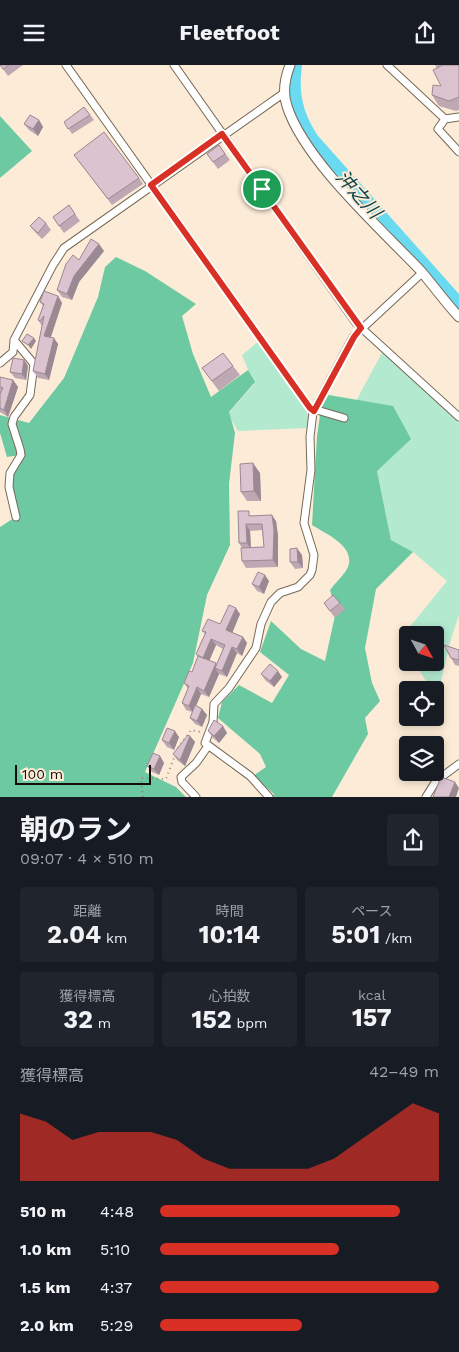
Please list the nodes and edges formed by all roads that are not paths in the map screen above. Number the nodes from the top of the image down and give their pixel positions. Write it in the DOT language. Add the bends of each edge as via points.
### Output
graph roads {
  1 [pos="66,65"];
  2 [pos="174,65"];
  3 [pos="290,65"];
  4 [pos="387,65"];
  5 [pos="284,93"];
  6 [pos="459,117"];
  7 [pos="445,119"];
  8 [pos="222,134"];
  9 [pos="459,152"];
  10 [pos="151,185"];
  11 [pos="422,273"];
  12 [pos="459,317"];
  13 [pos="361,328"];
  14 [pos="14,341"];
  15 [pos="0,363"];
  16 [pos="314,411"];
  17 [pos="459,417"];
  18 [pos="344,418"];
  19 [pos="16,517"];
  20 [pos="208,746"];
  21 [pos="459,764"];
  22 [pos="196,797"];
  23 [pos="269,797"];
  24 [pos="426,797"];
  1 -- 10 [label="street"];
  2 -- 8 [label="street"];
  3 -- 5 [label="street"];
  4 -- 7 [label="street"];
  5 -- 8 [label="street"];
  5 -- 11 [label="street" via="287,106 307,145 370,220"];
  6 -- 7 [label="street"];
  7 -- 9 [label="street" via="438,129"];
  8 -- 10 [label="street"];
  8 -- 13 [label="street"];
  10 -- 14 [label="street" via="64,248"];
  10 -- 16 [label="street"];
  11 -- 12 [label="street"];
  11 -- 13 [label="street"];
  13 -- 16 [label="street"];
  13 -- 17 [label="street"];
  14 -- 15 [label="street" via="12,352"];
  14 -- 19 [label="street" via="34,364 30,395 12,425 20,449 10,473 9,487"];
  16 -- 18 [label="street"];
  16 -- 20 [label="street" via="304,523 314,555 312,569 298,587 280,593 271,602 261,624 256,647 229,688 214,704 213,723 205,743"];
  20 -- 22 [label="street" via="181,777"];
  20 -- 23 [label="street" via="250,776"];
  21 -- 24 [label="street" via="436,781"];
}
